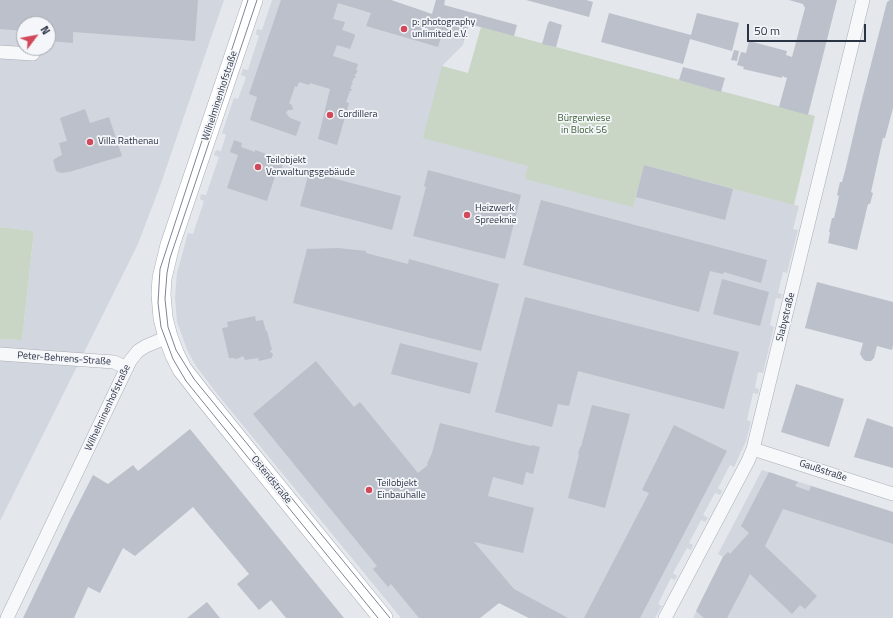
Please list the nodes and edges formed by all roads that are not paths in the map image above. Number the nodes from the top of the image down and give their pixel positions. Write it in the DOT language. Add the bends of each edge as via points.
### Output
graph roads {
  1 [pos="253,0"];
  2 [pos="863,0"];
  3 [pos="0,52"];
  4 [pos="16,53"];
  5 [pos="168,337"];
  6 [pos="0,354"];
  7 [pos="127,368"];
  8 [pos="753,449"];
  9 [pos="893,494"];
  10 [pos="7,618"];
  11 [pos="383,618"];
  12 [pos="665,618"];
  1 -- 5 [label="street, Wilhelminenhofstraße" via="170,245 161,294"];
  2 -- 8 [label="street, Slabystraße"];
  3 -- 4 [label="street"];
  5 -- 7 [label="street, Wilhelminenhofstraße" via="138,351"];
  5 -- 11 [label="street, Ostendstraße" via="180,364 202,396"];
  6 -- 7 [label="street, Peter-Behrens-Straße" via="114,362"];
  7 -- 10 [label="street, Wilhelminenhofstraße"];
  8 -- 9 [label="street, Gaußstraße"];
  8 -- 12 [label="street, Slabystraße"];
}
